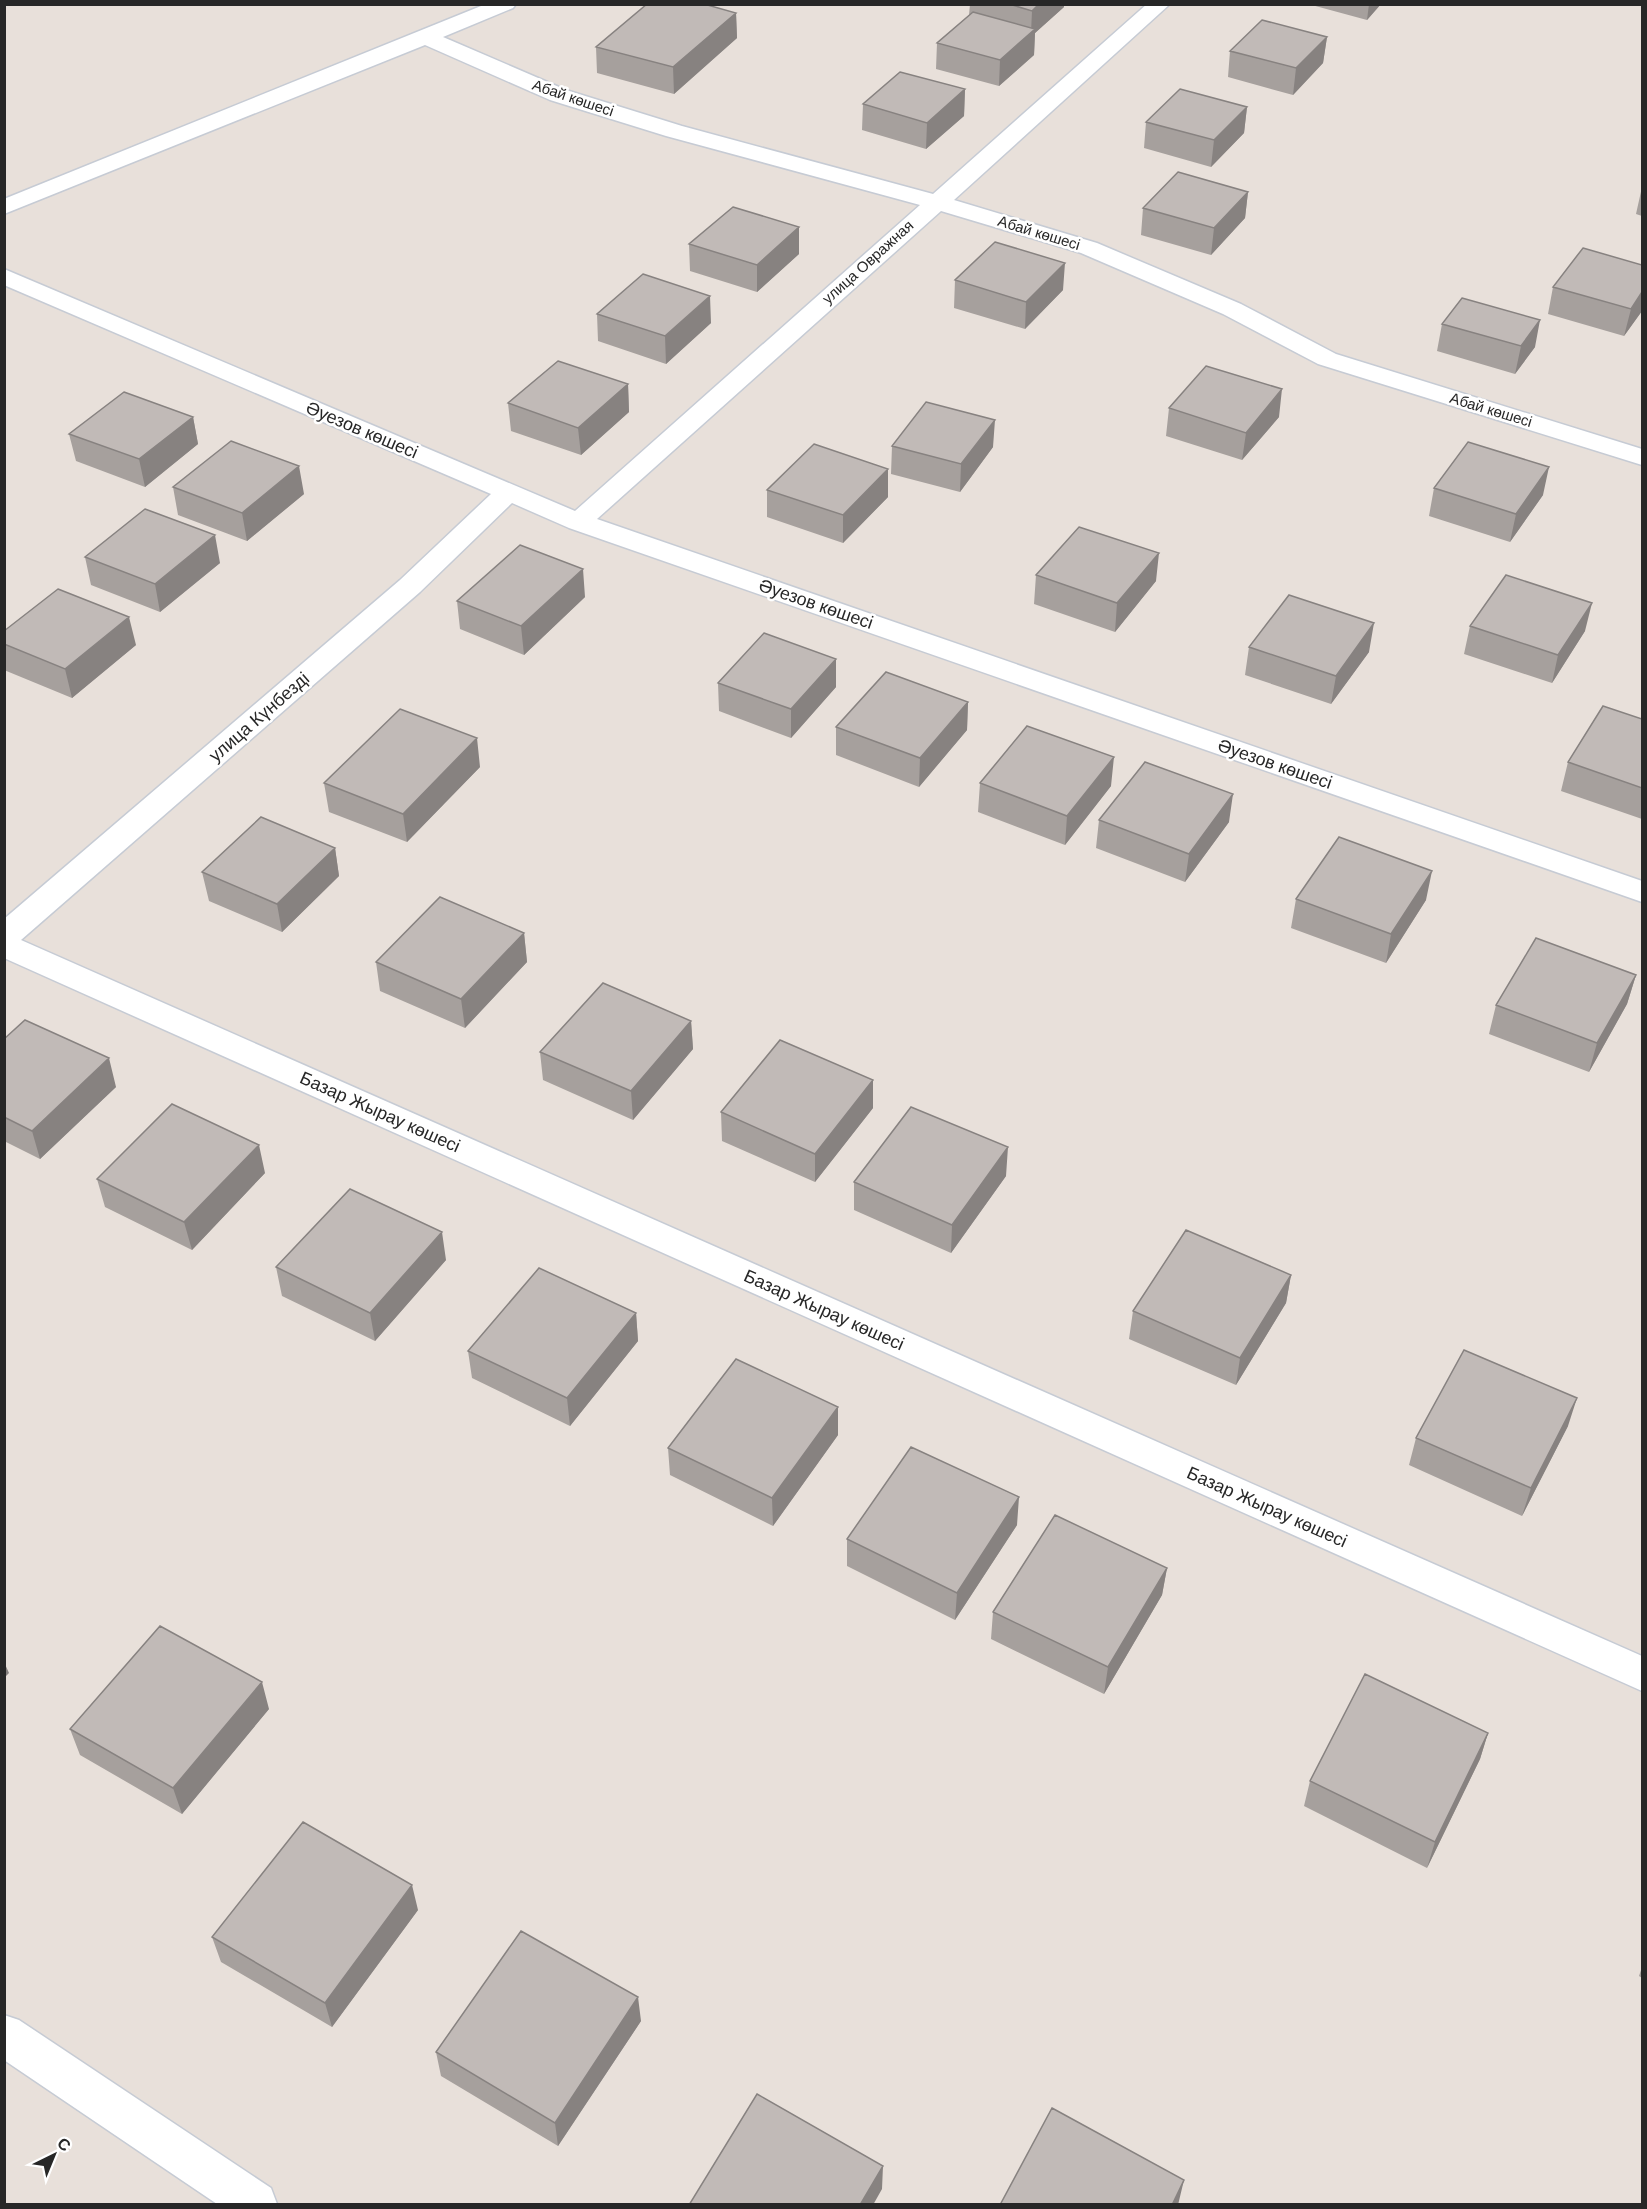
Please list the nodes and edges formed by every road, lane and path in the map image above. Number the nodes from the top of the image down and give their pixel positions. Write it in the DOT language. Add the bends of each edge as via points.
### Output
graph roads {
  1 [pos="506,4"];
  2 [pos="1160,4"];
  3 [pos="426,37"];
  4 [pos="936,202"];
  5 [pos="4,207"];
  6 [pos="4,276"];
  7 [pos="1642,457"];
  8 [pos="508,492"];
  9 [pos="578,522"];
  10 [pos="1642,892"];
  11 [pos="4,937"];
  12 [pos="4,945"];
  13 [pos="1642,1674"];
  14 [pos="4,2035"];
  15 [pos="255,2205"];
  1 -- 3 [label="street"];
  2 -- 4 [label="street, улица Овражная"];
  3 -- 4 [label="street, Абай көшесі" via="558,95 674,131"];
  3 -- 5 [label="street"];
  4 -- 7 [label="street, Абай көшесі" via="1089,248 1232,309 1328,359"];
  4 -- 9 [label="street, улица Овражная"];
  6 -- 8 [label="street, Әуезов көшесі"];
  8 -- 9 [label="street, Әуезов көшесі"];
  8 -- 11 [label="street, улица Күнбезді" via="411,586"];
  9 -- 10 [label="street, Әуезов көшесі"];
  12 -- 13 [label="street, Базар Жырау көшесі"];
  14 -- 15 [label="street"];
}
